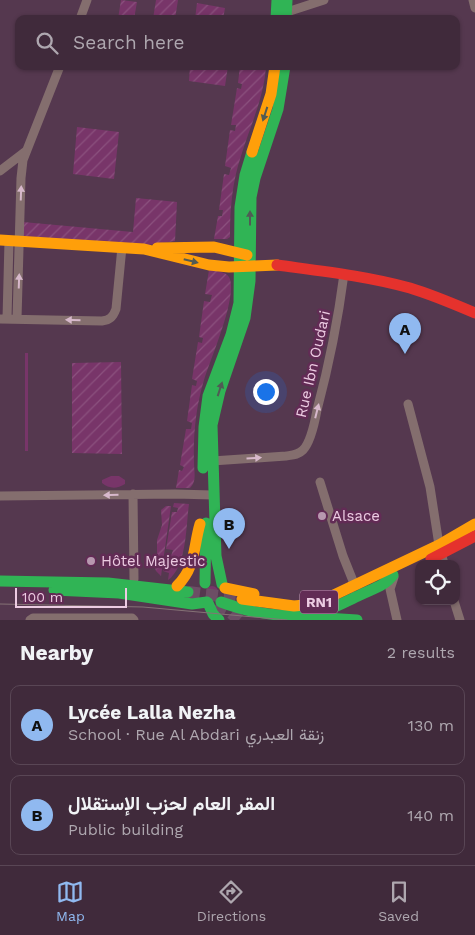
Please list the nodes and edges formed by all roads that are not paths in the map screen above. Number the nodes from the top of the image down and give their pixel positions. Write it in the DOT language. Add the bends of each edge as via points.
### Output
graph roads {
  1 [pos="87,0"];
  2 [pos="277,0"];
  3 [pos="324,0"];
  4 [pos="473,0"];
  5 [pos="475,8"];
  6 [pos="287,10"];
  7 [pos="81,15"];
  8 [pos="276,15"];
  9 [pos="58,70"];
  10 [pos="274,70"];
  11 [pos="284,70"];
  12 [pos="28,150"];
  13 [pos="0,171"];
  14 [pos="10,241"];
  15 [pos="122,247"];
  16 [pos="144,249"];
  17 [pos="245,260"];
  18 [pos="344,274"];
  19 [pos="475,312"];
  20 [pos="3,319"];
  21 [pos="17,319"];
  22 [pos="408,404"];
  23 [pos="212,461"];
  24 [pos="320,482"];
  25 [pos="133,494"];
  26 [pos="0,496"];
  27 [pos="209,496"];
  28 [pos="152,497"];
  29 [pos="206,516"];
  30 [pos="475,524"];
  31 [pos="475,536"];
  32 [pos="441,554"];
  33 [pos="428,560"];
  34 [pos="415,565"];
  35 [pos="392,573"];
  36 [pos="134,579"];
  37 [pos="0,581"];
  38 [pos="353,581"];
  39 [pos="34,585"];
  40 [pos="204,585"];
  41 [pos="177,586"];
  42 [pos="0,588"];
  43 [pos="224,592"];
  44 [pos="188,595"];
  45 [pos="207,603"];
  46 [pos="241,604"];
  47 [pos="455,605"];
  48 [pos="312,614"];
  49 [pos="30,620"];
  50 [pos="134,620"];
  51 [pos="218,620"];
  52 [pos="255,620"];
  53 [pos="358,620"];
  54 [pos="397,620"];
  55 [pos="460,620"];
  1 -- 7 [label="street"];
  2 -- 8 [label="main road"];
  3 -- 6 [label="street"];
  4 -- 5 [label="street"];
  9 -- 12 [label="street"];
  10 -- 17 [label="main road, one-way" via="269,104 242,191 239,214"];
  17 -- 11 [label="main road, one-way" via="251,197 278,109"];
  12 -- 13 [label="street"];
  14 -- 12 [label="street, one-way" via="23,160"];
  14 -- 15 [label="main road"];
  14 -- 20 [label="street"];
  21 -- 14 [label="street, one-way"];
  15 -- 16 [label="main road"];
  15 -- 21 [label="street, one-way" via="116,310 110,319"];
  16 -- 17 [label="main road, one-way" via="209,265"];
  16 -- 17 [label="main road" via="221,248"];
  17 -- 18 [label="main road"];
  23 -- 17 [label="main road, one-way" via="214,416 249,297"];
  17 -- 27 [label="main road" via="237,311 205,410 202,442"];
  18 -- 19 [label="main road" via="409,288"];
  23 -- 18 [label="street, Rue Ibn Oudari, one-way" via="297,454 307,445 333,344"];
  20 -- 21 [label="street"];
  22 -- 32 [label="street" via="430,487"];
  23 -- 27 [label="main road"];
  24 -- 38 [label="street"];
  25 -- 26 [label="street, one-way"];
  25 -- 27 [label="street"];
  25 -- 36 [label="street"];
  27 -- 28 [label="street"];
  27 -- 29 [label="main road"];
  27 -- 43 [label="main road"];
  29 -- 40 [label="main road"];
  29 -- 41 [label="main road" via="198,530 192,565"];
  30 -- 32 [label="main road, RN1"];
  31 -- 32 [label="main road, RN1"];
  32 -- 33 [label="main road, RN1"];
  32 -- 35 [label="main road, RN1"];
  34 -- 35 [label="main road, RN1"];
  35 -- 38 [label="main road" via="378,570"];
  35 -- 46 [label="main road, RN1" via="308,606"];
  35 -- 48 [label="main road" via="383,585"];
  35 -- 54 [label="street" via="390,589"];
  36 -- 39 [label="main road" via="45,577"];
  36 -- 41 [label="main road"];
  37 -- 39 [label="main road"];
  38 -- 43 [label="main road" via="320,596 300,600"];
  39 -- 42 [label="main road"];
  39 -- 44 [label="main road" via="108,583"];
  39 -- 45 [label="main road" via="41,590 119,593 192,604"];
  40 -- 41 [label="main road"];
  40 -- 43 [label="main road" via="214,580"];
  40 -- 45 [label="main road" via="202,596"];
  43 -- 45 [label="main road" via="213,604"];
  43 -- 46 [label="main road"];
  45 -- 51 [label="main road"];
  46 -- 48 [label="main road" via="300,615"];
  46 -- 52 [label="main road"];
  47 -- 55 [label="street"];
  48 -- 53 [label="main road"];
  49 -- 50 [label="street" via="57,617"];
}
